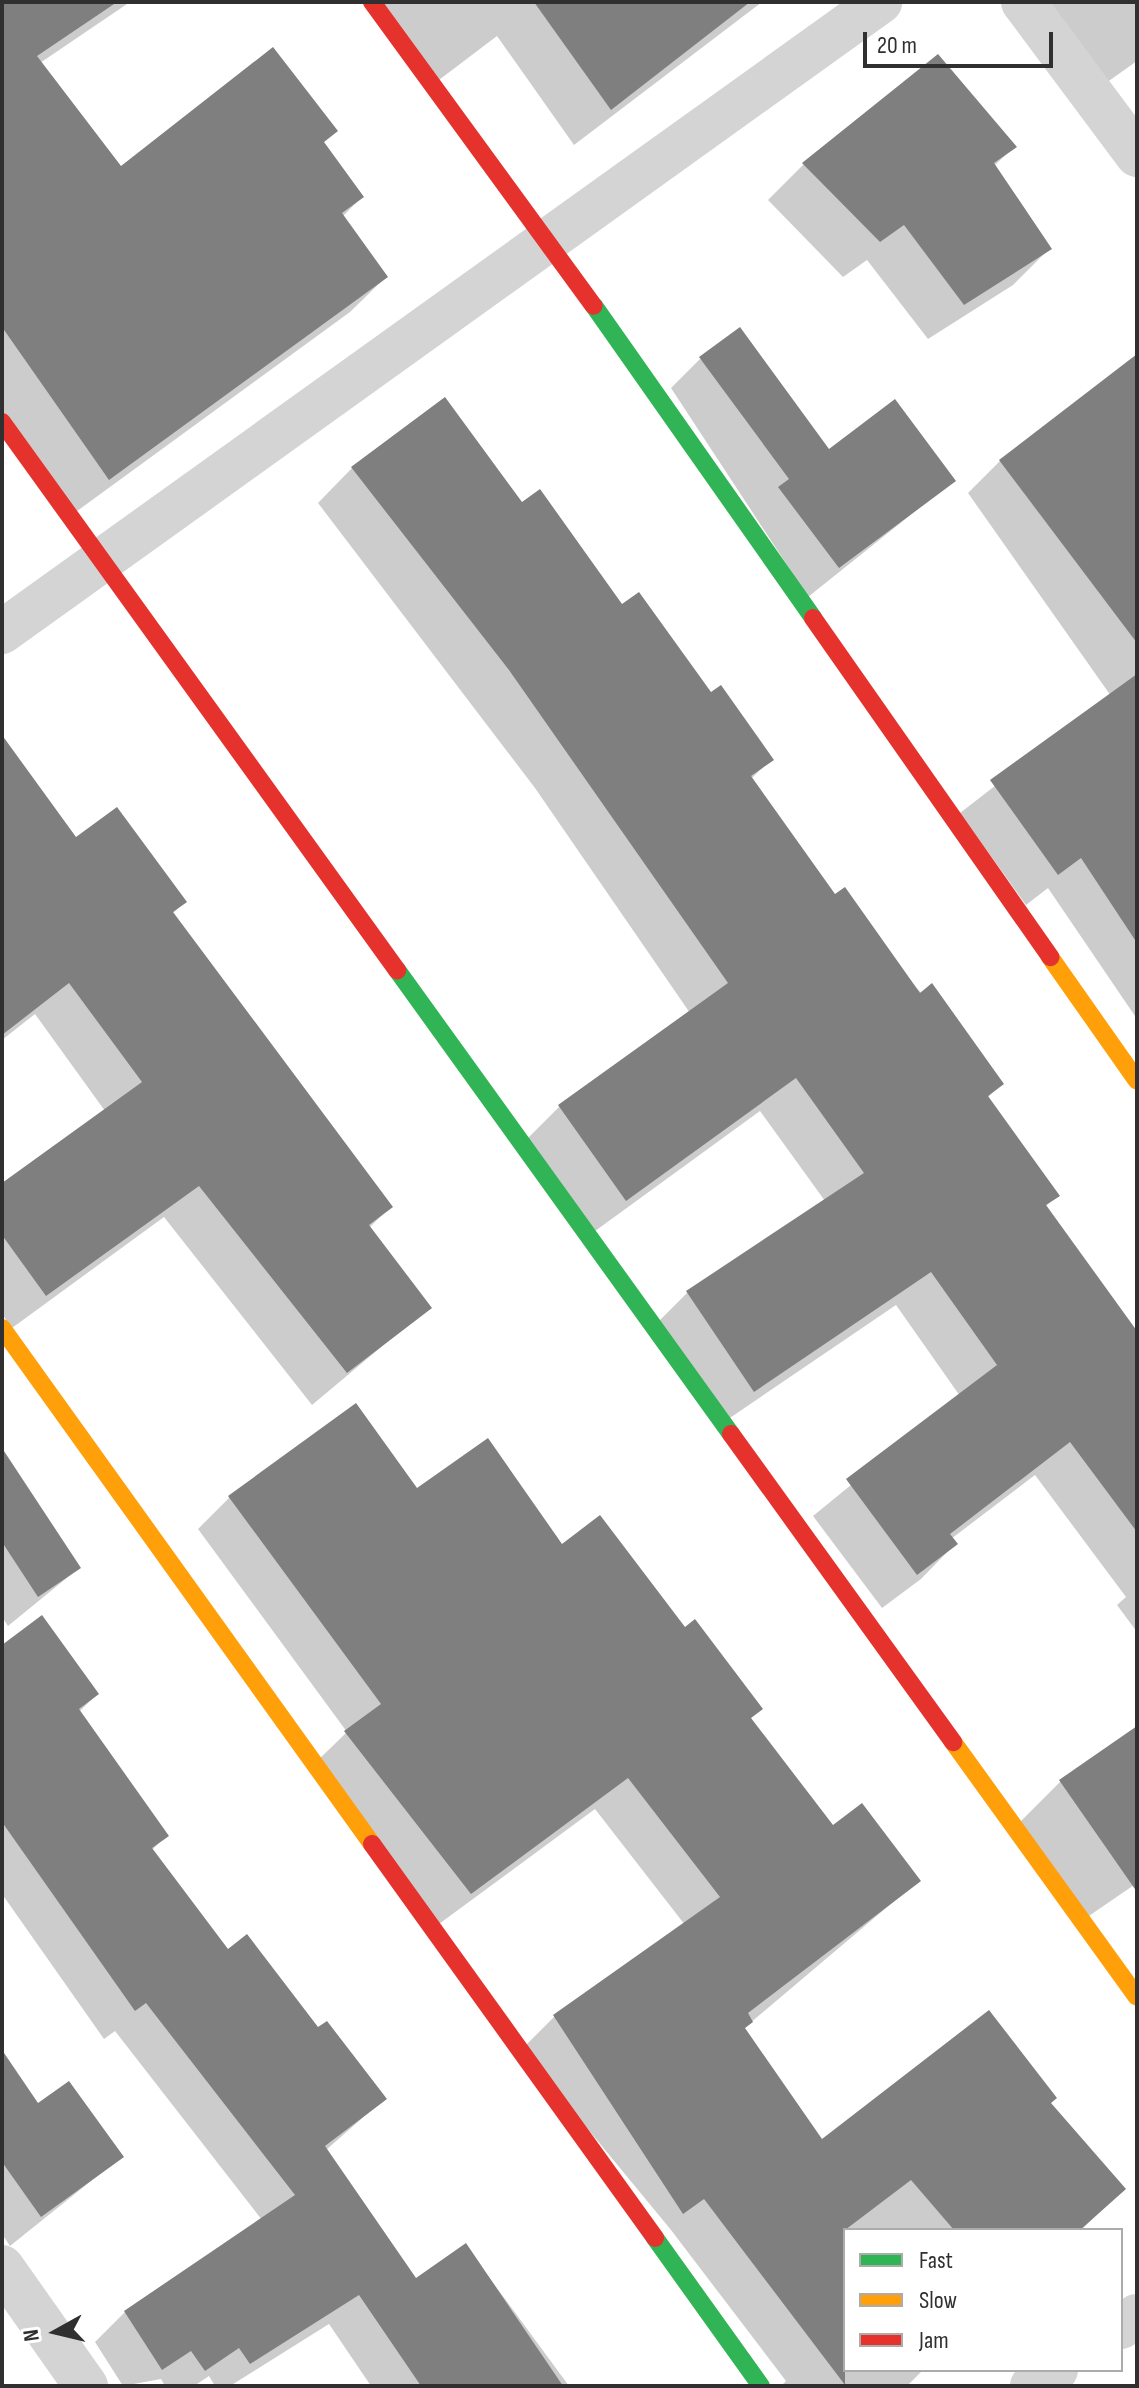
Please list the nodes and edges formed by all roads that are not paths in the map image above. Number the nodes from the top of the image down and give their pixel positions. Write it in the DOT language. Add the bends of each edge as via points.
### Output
graph roads {
  1 [pos="372,2"];
  2 [pos="880,2"];
  3 [pos="1023,2"];
  4 [pos="1137,155"];
  5 [pos="549,242"];
  6 [pos="2,422"];
  7 [pos="104,561"];
  8 [pos="2,632"];
  9 [pos="1137,1081"];
  10 [pos="2,1328"];
  11 [pos="1137,1997"];
  12 [pos="2,2267"];
  13 [pos="1053,2372"];
  14 [pos="86,2386"];
  15 [pos="761,2386"];
  16 [pos="1032,2386"];
  1 -- 5 [label="street"];
  2 -- 5 [label="street"];
  3 -- 4 [label="street"];
  5 -- 7 [label="street"];
  5 -- 9 [label="street"];
  6 -- 7 [label="street"];
  7 -- 8 [label="street"];
  7 -- 11 [label="street"];
  10 -- 15 [label="street"];
  12 -- 14 [label="street"];
  13 -- 16 [label="street"];
}
